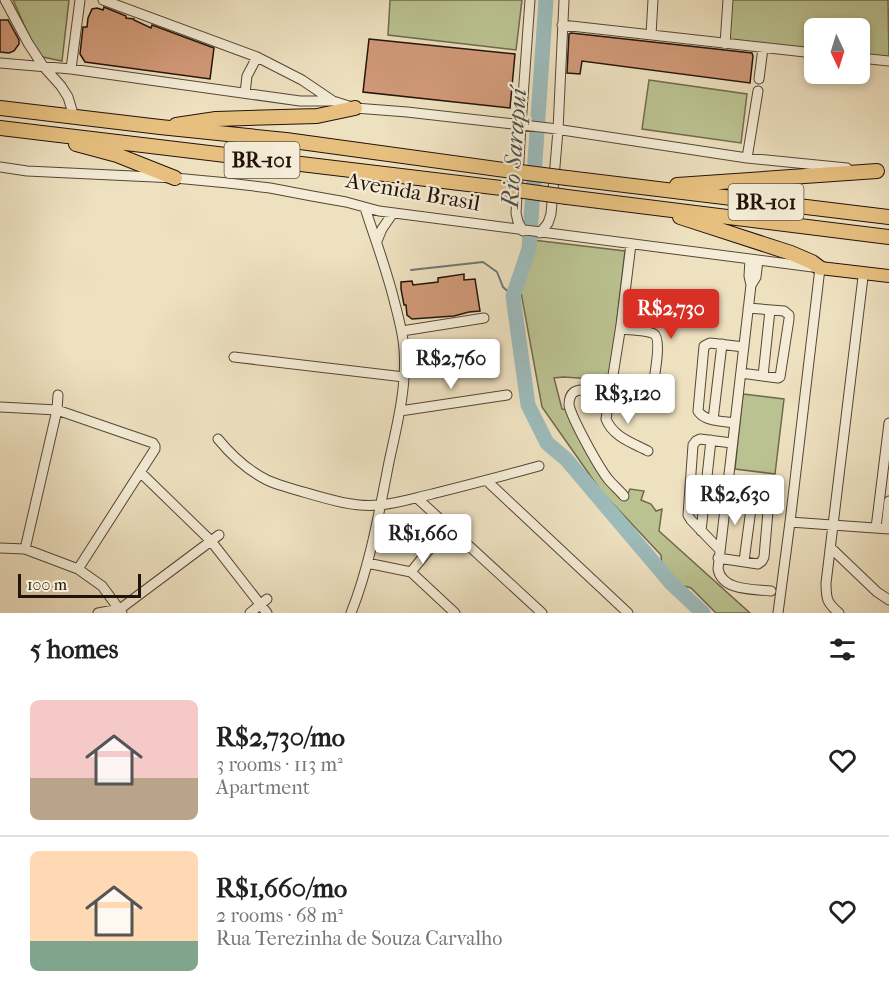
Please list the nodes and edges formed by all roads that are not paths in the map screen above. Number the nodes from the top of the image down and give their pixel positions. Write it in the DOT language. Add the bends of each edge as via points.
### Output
graph roads {
  1 [pos="5,0"];
  2 [pos="80,0"];
  3 [pos="530,0"];
  4 [pos="564,0"];
  5 [pos="653,0"];
  6 [pos="728,0"];
  7 [pos="108,1"];
  8 [pos="562,25"];
  9 [pos="651,35"];
  10 [pos="725,44"];
  11 [pos="764,48"];
  12 [pos="804,52"];
  13 [pos="257,57"];
  14 [pos="870,59"];
  15 [pos="889,61"];
  16 [pos="0,63"];
  17 [pos="43,66"];
  18 [pos="71,69"];
  19 [pos="759,79"];
  20 [pos="758,91"];
  21 [pos="245,93"];
  22 [pos="333,101"];
  23 [pos="0,108"];
  24 [pos="355,108"];
  25 [pos="522,108"];
  26 [pos="74,117"];
  27 [pos="558,117"];
  28 [pos="501,122"];
  29 [pos="520,125"];
  30 [pos="159,127"];
  31 [pos="0,128"];
  32 [pos="553,129"];
  33 [pos="25,131"];
  34 [pos="569,131"];
  35 [pos="747,158"];
  36 [pos="0,167"];
  37 [pos="883,172"];
  38 [pos="175,178"];
  39 [pos="642,187"];
  40 [pos="647,206"];
  41 [pos="365,208"];
  42 [pos="393,213"];
  43 [pos="889,217"];
  44 [pos="524,231"];
  45 [pos="539,233"];
  46 [pos="889,237"];
  47 [pos="377,241"];
  48 [pos="631,244"];
  49 [pos="754,259"];
  50 [pos="820,268"];
  51 [pos="889,276"];
  52 [pos="863,277"];
  53 [pos="748,308"];
  54 [pos="770,310"];
  55 [pos="484,318"];
  56 [pos="621,329"];
  57 [pos="402,331"];
  58 [pos="722,344"];
  59 [pos="744,347"];
  60 [pos="234,357"];
  61 [pos="741,373"];
  62 [pos="764,376"];
  63 [pos="404,377"];
  64 [pos="58,395"];
  65 [pos="507,395"];
  66 [pos="610,396"];
  67 [pos="651,399"];
  68 [pos="0,407"];
  69 [pos="57,410"];
  70 [pos="399,411"];
  71 [pos="713,420"];
  72 [pos="735,423"];
  73 [pos="889,423"];
  74 [pos="218,439"];
  75 [pos="711,440"];
  76 [pos="732,443"];
  77 [pos="648,451"];
  78 [pos="539,466"];
  79 [pos="140,471"];
  80 [pos="486,481"];
  81 [pos="726,491"];
  82 [pos="753,494"];
  83 [pos="624,496"];
  84 [pos="417,498"];
  85 [pos="889,501"];
  86 [pos="380,505"];
  87 [pos="790,522"];
  88 [pos="832,525"];
  89 [pos="448,526"];
  90 [pos="884,528"];
  91 [pos="701,531"];
  92 [pos="215,538"];
  93 [pos="0,548"];
  94 [pos="831,548"];
  95 [pos="25,549"];
  96 [pos="718,553"];
  97 [pos="744,561"];
  98 [pos="367,563"];
  99 [pos="78,569"];
  100 [pos="411,572"];
  101 [pos="771,591"];
  102 [pos="889,600"];
  103 [pos="264,602"];
  104 [pos="828,604"];
  105 [pos="121,611"];
  106 [pos="98,613"];
  107 [pos="250,613"];
  108 [pos="267,613"];
  109 [pos="351,613"];
  110 [pos="455,613"];
  111 [pos="542,613"];
  112 [pos="628,613"];
  113 [pos="778,613"];
  114 [pos="820,613"];
  115 [pos="839,613"];
  1 -- 17 [label="street"];
  2 -- 18 [label="street"];
  3 -- 25 [label="street"];
  4 -- 8 [label="street"];
  5 -- 9 [label="street"];
  6 -- 10 [label="street"];
  7 -- 13 [label="street"];
  8 -- 9 [label="street"];
  8 -- 27 [label="street"];
  9 -- 10 [label="street"];
  10 -- 11 [label="street"];
  11 -- 12 [label="street"];
  11 -- 19 [label="street"];
  13 -- 21 [label="street" via="247,76"];
  13 -- 22 [label="street"];
  14 -- 15 [label="street"];
  16 -- 17 [label="street"];
  17 -- 18 [label="street"];
  17 -- 26 [label="street" via="68,97"];
  18 -- 21 [label="street"];
  20 -- 35 [label="street"];
  21 -- 22 [label="street"];
  22 -- 24 [label="street"];
  23 -- 26 [label="highway, Avenida Brasil / BR-101"];
  24 -- 28 [label="street"];
  24 -- 30 [label="highway" via="317,116 216,119"];
  25 -- 28 [label="street"];
  25 -- 29 [label="street"];
  26 -- 30 [label="highway, Avenida Brasil / BR-101"];
  27 -- 32 [label="street"];
  27 -- 34 [label="street"];
  28 -- 29 [label="street"];
  29 -- 32 [label="street"];
  29 -- 44 [label="street" via="516,213"];
  30 -- 39 [label="highway, Avenida Brasil / BR-101, bridge"];
  31 -- 33 [label="highway, Avenida Brasil / BR-101"];
  32 -- 34 [label="street"];
  32 -- 45 [label="street" via="551,214"];
  33 -- 38 [label="highway" via="117,155"];
  33 -- 40 [label="highway, Avenida Brasil / BR-101, bridge"];
  34 -- 35 [label="street"];
  35 -- 37 [label="street"];
  36 -- 38 [label="street, Avenida Brasil"];
  37 -- 39 [label="highway"];
  38 -- 41 [label="street, Avenida Brasil" via="270,188"];
  39 -- 43 [label="highway, Avenida Brasil / BR-101"];
  40 -- 46 [label="highway, Avenida Brasil / BR-101"];
  40 -- 50 [label="highway" via="791,253"];
  41 -- 42 [label="street, Avenida Brasil"];
  41 -- 47 [label="street"];
  42 -- 44 [label="street, Avenida Brasil"];
  42 -- 47 [label="street"];
  44 -- 45 [label="street, Avenida Brasil"];
  45 -- 48 [label="street, Avenida Brasil"];
  47 -- 57 [label="street"];
  48 -- 49 [label="street, Avenida Brasil"];
  48 -- 56 [label="street"];
  49 -- 50 [label="street, Avenida Brasil"];
  49 -- 53 [label="street" via="748,276"];
  50 -- 51 [label="main road, Avenida Brasil"];
  50 -- 87 [label="street"];
  52 -- 88 [label="street"];
  53 -- 54 [label="street"];
  53 -- 59 [label="street"];
  54 -- 62 [label="street"];
  54 -- 62 [label="street" via="784,311 789,319 782,375"];
  55 -- 57 [label="street"];
  56 -- 66 [label="street"];
  56 -- 67 [label="street" via="656,337"];
  57 -- 63 [label="street"];
  58 -- 59 [label="street"];
  58 -- 71 [label="street"];
  58 -- 71 [label="street" via="704,346 698,411 702,417"];
  59 -- 61 [label="street"];
  60 -- 63 [label="street"];
  61 -- 62 [label="street"];
  61 -- 72 [label="street"];
  63 -- 70 [label="street"];
  64 -- 69 [label="street"];
  65 -- 70 [label="street"];
  66 -- 77 [label="street" via="606,419 609,426"];
  66 -- 83 [label="street" via="581,390 569,400 573,418 600,467"];
  68 -- 69 [label="street"];
  69 -- 79 [label="street" via="153,443 155,450"];
  69 -- 95 [label="street"];
  70 -- 86 [label="street"];
  71 -- 72 [label="street"];
  72 -- 76 [label="street"];
  73 -- 90 [label="street"];
  74 -- 86 [label="street" via="245,467 268,481 351,504"];
  75 -- 76 [label="street"];
  75 -- 91 [label="street"];
  75 -- 91 [label="street" via="700,439 693,445 688,515"];
  76 -- 81 [label="street"];
  78 -- 80 [label="street"];
  79 -- 92 [label="street"];
  79 -- 99 [label="street"];
  80 -- 84 [label="street"];
  80 -- 112 [label="street"];
  81 -- 82 [label="street"];
  81 -- 96 [label="street"];
  82 -- 97 [label="street"];
  82 -- 97 [label="street" via="767,496 769,500 764,557 758,564"];
  84 -- 86 [label="street"];
  84 -- 89 [label="street"];
  85 -- 90 [label="street"];
  86 -- 98 [label="street"];
  87 -- 88 [label="street"];
  87 -- 113 [label="street"];
  88 -- 90 [label="street"];
  88 -- 94 [label="street"];
  89 -- 100 [label="street"];
  89 -- 111 [label="street"];
  91 -- 96 [label="street"];
  92 -- 103 [label="street"];
  92 -- 105 [label="street"];
  93 -- 95 [label="street"];
  94 -- 102 [label="street"];
  94 -- 104 [label="street" via="825,583"];
  95 -- 99 [label="street"];
  96 -- 97 [label="street"];
  96 -- 101 [label="street" via="719,575 729,584"];
  98 -- 100 [label="street"];
  98 -- 109 [label="street"];
  99 -- 105 [label="street" via="102,586"];
  100 -- 110 [label="street"];
  103 -- 107 [label="street"];
  103 -- 108 [label="street"];
  104 -- 114 [label="street"];
  104 -- 115 [label="street"];
  105 -- 106 [label="street"];
}
